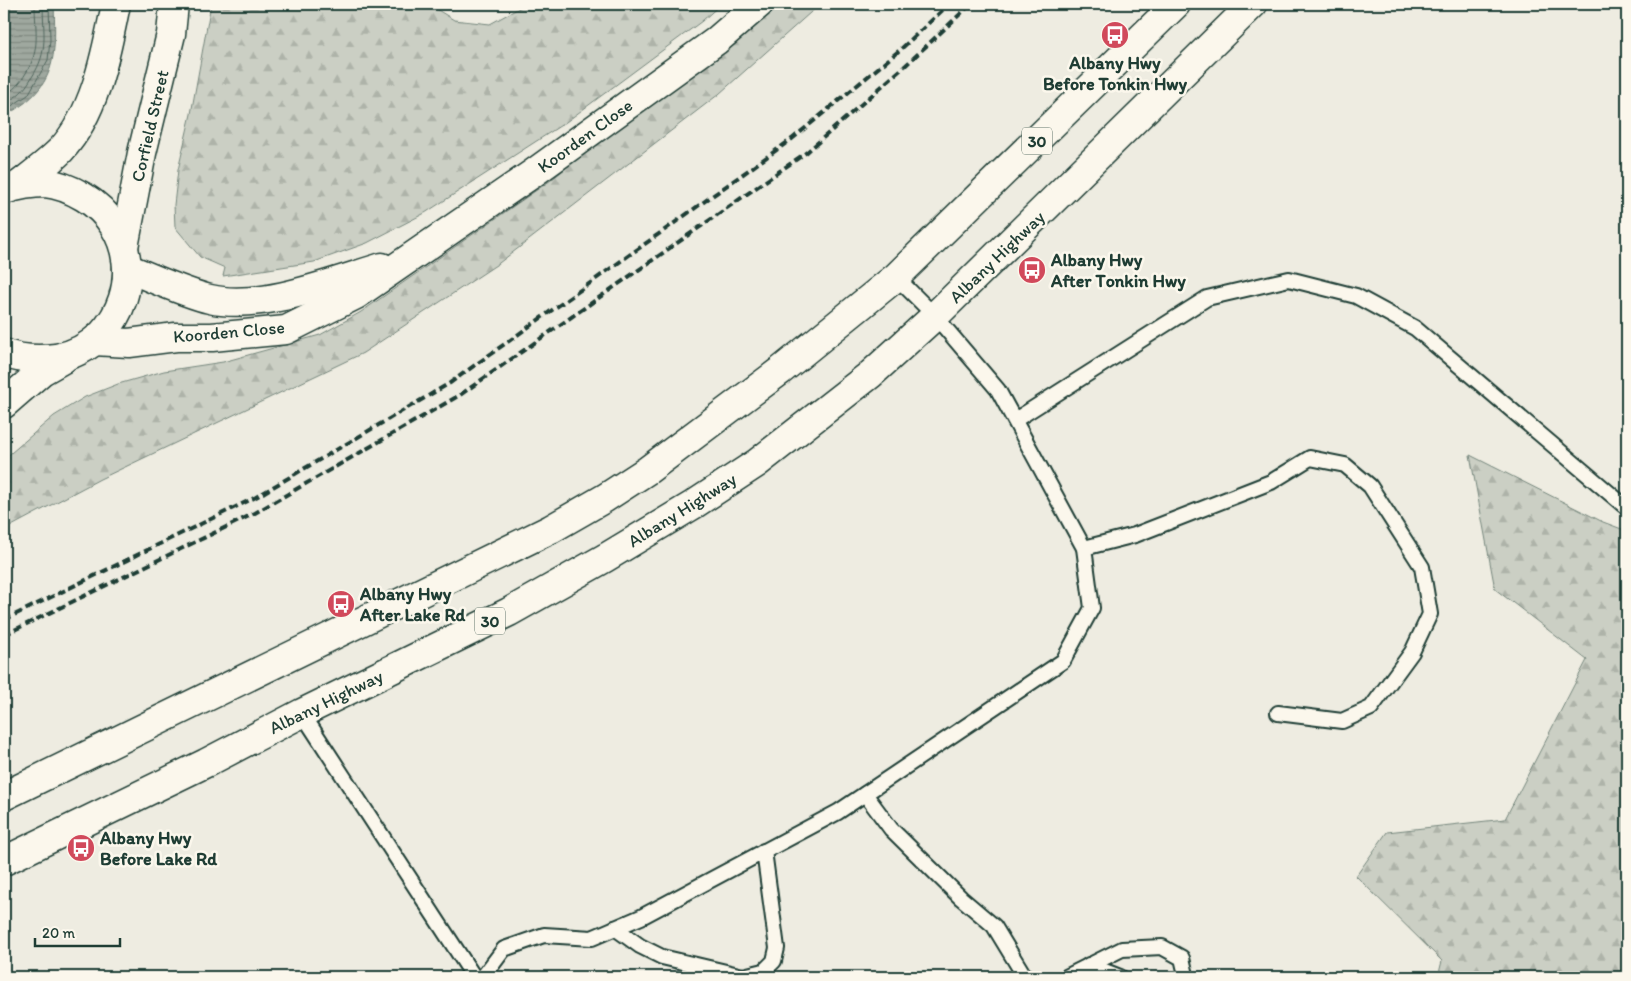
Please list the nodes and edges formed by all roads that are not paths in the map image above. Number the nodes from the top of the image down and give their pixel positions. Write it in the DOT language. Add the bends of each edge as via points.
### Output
graph roads {
  1 [pos="116,4"];
  2 [pos="174,4"];
  3 [pos="759,4"];
  4 [pos="1176,4"];
  5 [pos="1253,4"];
  6 [pos="12,188"];
  7 [pos="126,258"];
  8 [pos="405,260"];
  9 [pos="896,277"];
  10 [pos="935,316"];
  11 [pos="94,341"];
  12 [pos="4,353"];
  13 [pos="69,356"];
  14 [pos="4,404"];
  15 [pos="1015,420"];
  16 [pos="1627,508"];
  17 [pos="1084,548"];
  18 [pos="302,713"];
  19 [pos="1278,713"];
  20 [pos="865,794"];
  21 [pos="4,796"];
  22 [pos="764,851"];
  23 [pos="4,861"];
  24 [pos="615,928"];
  25 [pos="1089,965"];
  26 [pos="474,977"];
  27 [pos="483,977"];
  28 [pos="1025,977"];
  29 [pos="1066,977"];
  30 [pos="1120,977"];
  31 [pos="1183,977"];
  1 -- 6 [label="main road" via="105,59 86,113 61,150"];
  2 -- 7 [label="main road, Corfield Street" via="171,34 142,153"];
  3 -- 8 [label="main road, Koorden Close" via="716,41 532,174"];
  4 -- 9 [label="main road, 30"];
  5 -- 10 [label="main road, Albany Highway / 30"];
  6 -- 7 [label="main road" via="46,183 72,190 95,203 113,223"];
  7 -- 8 [label="main road, Koorden Close" via="210,299 235,302 293,295"];
  7 -- 11 [label="main road, Corfield Street" via="128,279 122,303 111,324"];
  8 -- 11 [label="main road, Koorden Close" via="356,295 286,330 129,343"];
  9 -- 10 [label="lane"];
  9 -- 21 [label="main road, 30" via="780,371 648,470 605,498 542,533"];
  10 -- 15 [label="lane" via="998,390"];
  10 -- 18 [label="main road, Albany Highway / 30" via="871,374 818,416 757,463 693,505 509,612"];
  11 -- 13 [label="main road, Corfield Street"];
  12 -- 13 [label="main road" via="35,361"];
  13 -- 14 [label="main road" via="42,371"];
  15 -- 16 [label="lane" via="1207,298 1289,279 1356,296 1415,328"];
  15 -- 17 [label="lane"];
  17 -- 19 [label="lane" via="1135,535 1271,482 1310,458 1345,465 1370,486 1422,567 1430,614 1412,652 1371,708 1342,721"];
  17 -- 20 [label="lane" via="1092,608 1063,661"];
  18 -- 23 [label="main road, Albany Highway / 30"];
  18 -- 26 [label="lane"];
  20 -- 22 [label="lane"];
  20 -- 28 [label="lane" via="891,829 994,926"];
  22 -- 24 [label="lane"];
  22 -- 24 [label="lane" via="777,948 774,961 764,971 743,976 662,957"];
  24 -- 27 [label="lane" via="592,938 544,935 504,949"];
  25 -- 29 [label="lane"];
  25 -- 30 [label="lane"];
  25 -- 31 [label="lane" via="1122,949 1162,947 1182,958 1186,975"];
}
